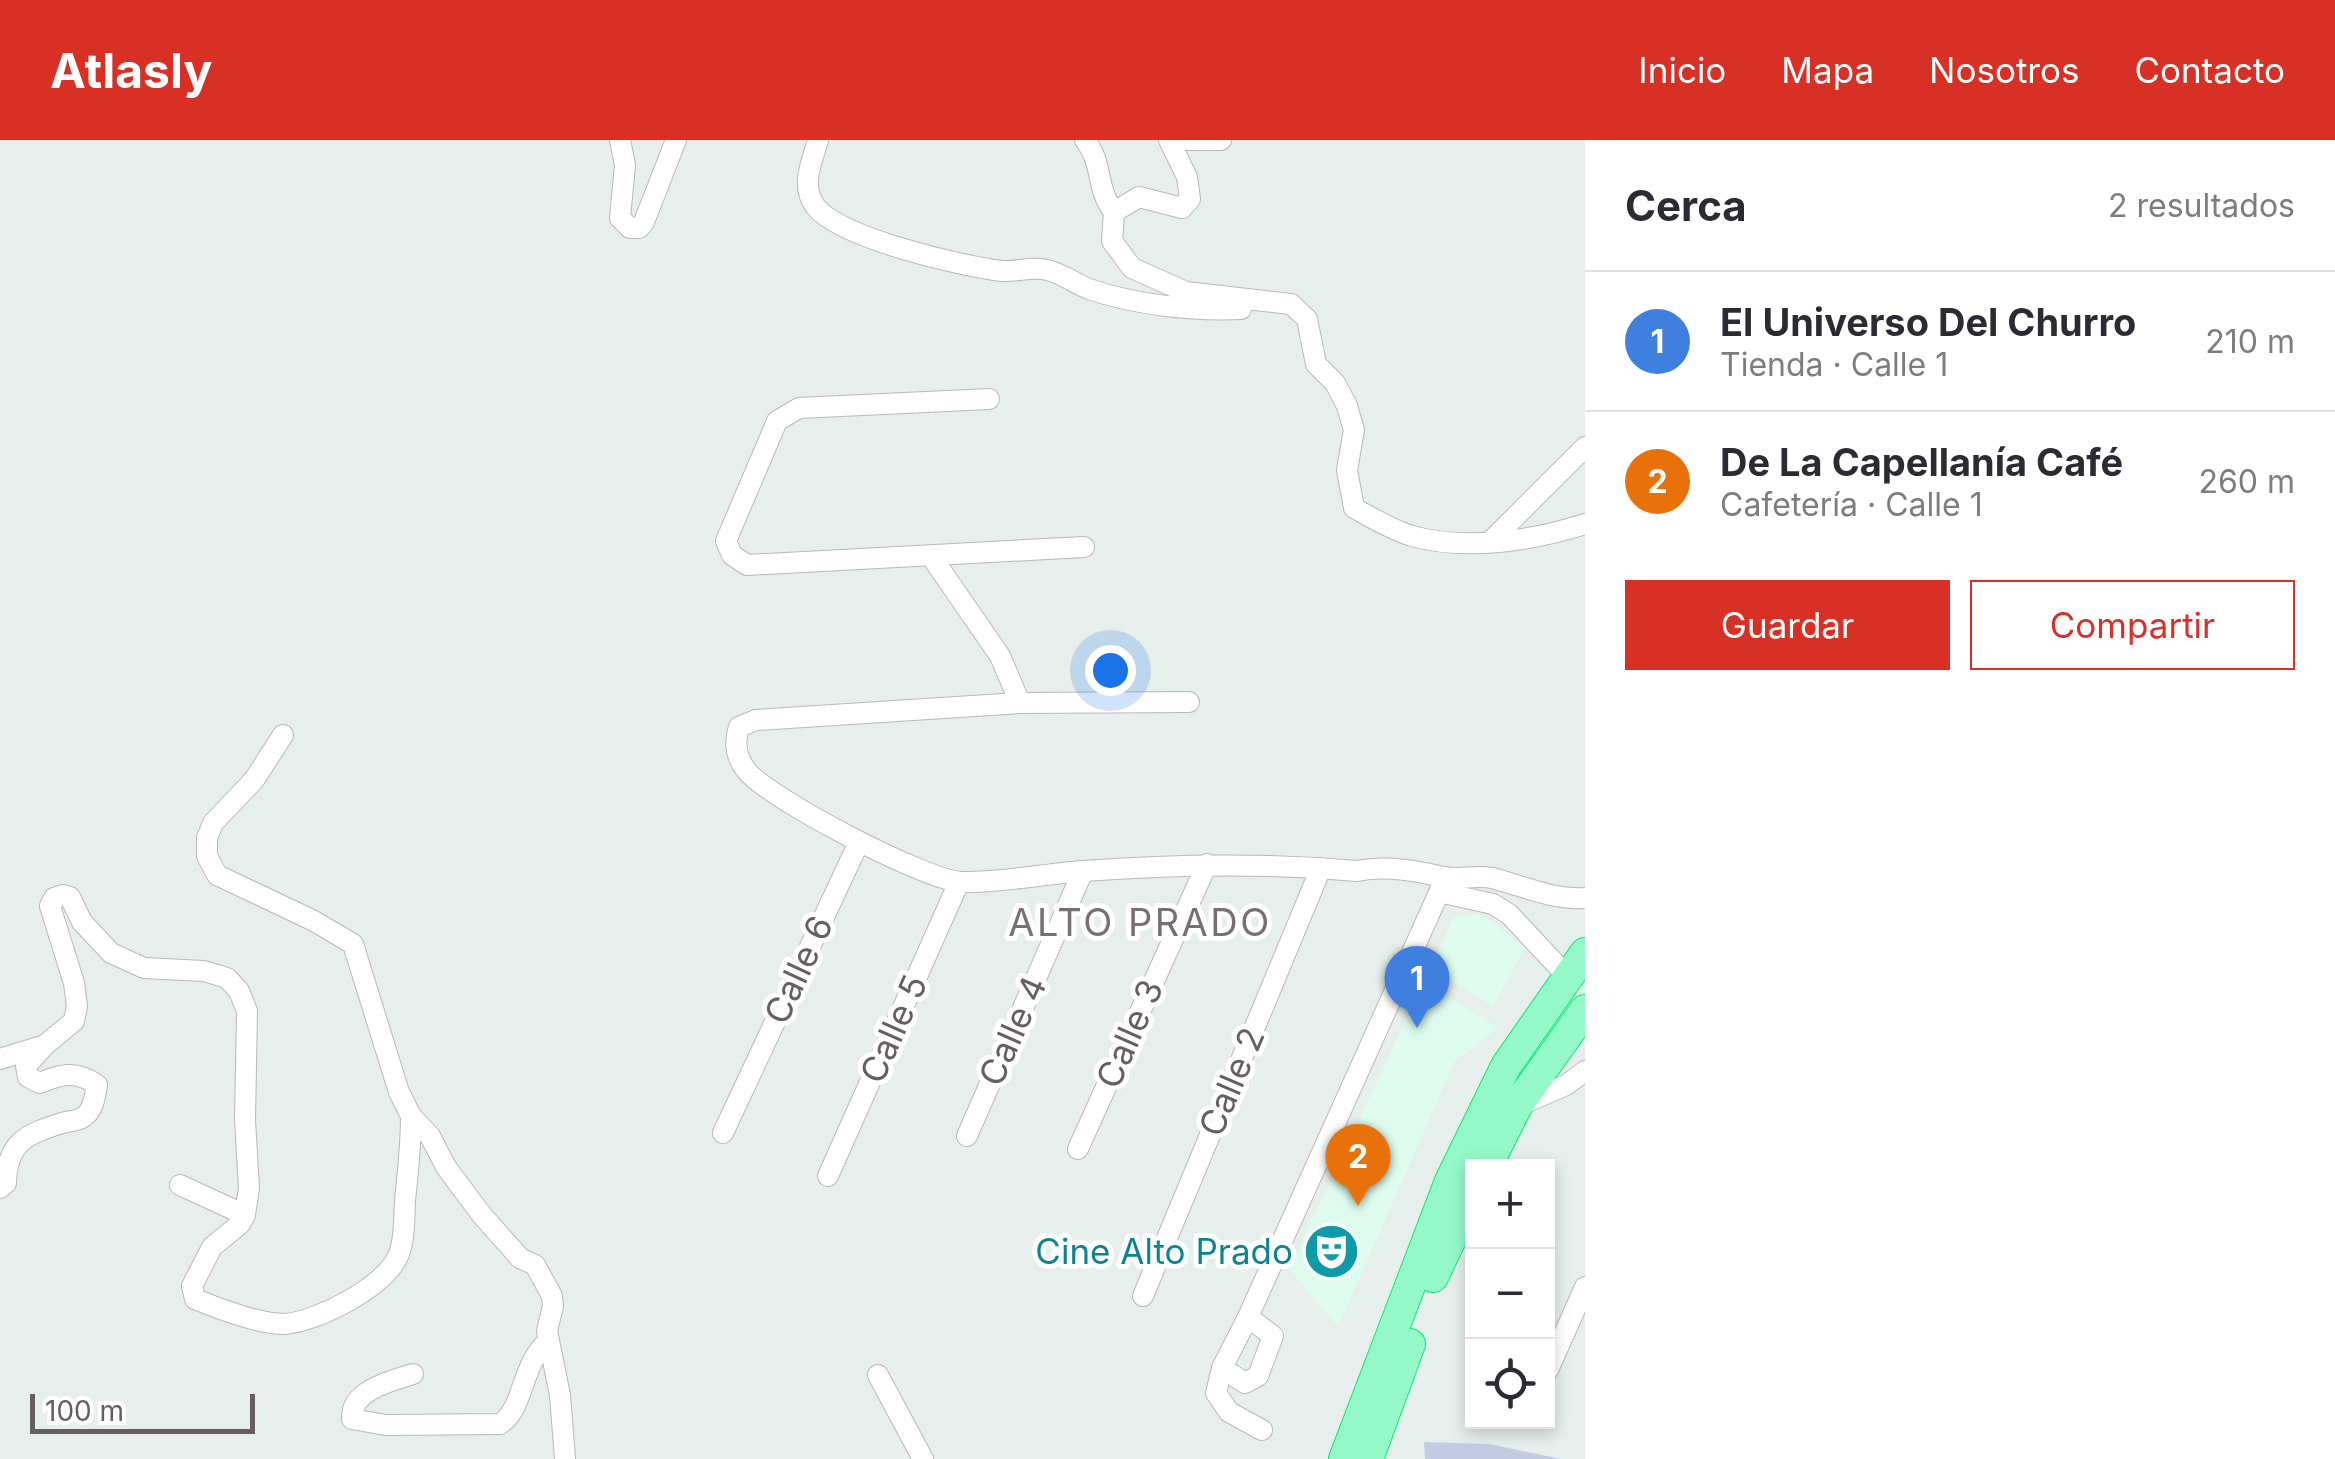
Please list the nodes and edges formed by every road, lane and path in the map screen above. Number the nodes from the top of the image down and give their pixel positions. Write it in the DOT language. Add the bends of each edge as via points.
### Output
graph roads {
  1 [pos="620,140"];
  2 [pos="676,140"];
  3 [pos="818,140"];
  4 [pos="1085,140"];
  5 [pos="1169,140"];
  6 [pos="1186,140"];
  7 [pos="1221,140"];
  8 [pos="1114,212"];
  9 [pos="1272,302"];
  10 [pos="989,399"];
  11 [pos="1585,447"];
  12 [pos="1585,524"];
  13 [pos="1490,542"];
  14 [pos="1084,547"];
  15 [pos="931,556"];
  16 [pos="1188,702"];
  17 [pos="1020,703"];
  18 [pos="282,734"];
  19 [pos="859,842"];
  20 [pos="1207,864"];
  21 [pos="1321,868"];
  22 [pos="1083,871"];
  23 [pos="959,882"];
  24 [pos="1443,885"];
  25 [pos="1585,898"];
  26 [pos="1576,965"];
  27 [pos="1585,1010"];
  28 [pos="45,1045"];
  29 [pos="1552,1056"];
  30 [pos="0,1059"];
  31 [pos="1585,1071"];
  32 [pos="1566,1085"];
  33 [pos="1517,1106"];
  34 [pos="411,1116"];
  35 [pos="723,1132"];
  36 [pos="967,1136"];
  37 [pos="1078,1149"];
  38 [pos="1490,1159"];
  39 [pos="828,1176"];
  40 [pos="180,1185"];
  41 [pos="0,1188"];
  42 [pos="1465,1210"];
  43 [pos="244,1215"];
  44 [pos="1585,1286"];
  45 [pos="1143,1296"];
  46 [pos="1248,1318"];
  47 [pos="549,1340"];
  48 [pos="1555,1354"];
  49 [pos="1222,1368"];
  50 [pos="412,1374"];
  51 [pos="878,1375"];
  52 [pos="1262,1430"];
  53 [pos="565,1459"];
  54 [pos="923,1459"];
  55 [pos="1344,1459"];
  56 [pos="1368,1459"];
  1 -- 2 [label="street" via="620,218 634,228 644,222"];
  3 -- 9 [label="street" via="806,188 813,203 887,245 997,270 1046,269 1090,290 1145,302 1229,309"];
  4 -- 8 [label="street"];
  5 -- 8 [label="street" via="1190,199 1182,208 1139,197"];
  6 -- 7 [label="street"];
  8 -- 9 [label="street" via="1112,242 1132,268 1186,292"];
  9 -- 13 [label="street" via="1301,311 1316,364 1347,406 1354,430 1347,470 1354,508 1408,535"];
  10 -- 15 [label="street" via="799,408 777,420 726,540 732,555 747,565"];
  11 -- 13 [label="street"];
  12 -- 13 [label="street"];
  14 -- 15 [label="street"];
  15 -- 17 [label="street" via="1000,656"];
  16 -- 17 [label="street"];
  17 -- 19 [label="street" via="756,720 739,727 737,752 752,777"];
  18 -- 34 [label="street" via="254,780 213,824 208,856 217,875 353,944"];
  19 -- 23 [label="street"];
  19 -- 35 [label="street, Calle 6"];
  20 -- 21 [label="street"];
  20 -- 22 [label="street"];
  20 -- 37 [label="street, Calle 3"];
  21 -- 24 [label="street" via="1428,872"];
  21 -- 45 [label="street, Calle 2"];
  22 -- 23 [label="street"];
  22 -- 36 [label="street, Calle 4"];
  23 -- 39 [label="street, Calle 5"];
  24 -- 25 [label="street" via="1486,877"];
  24 -- 26 [label="street" via="1494,904"];
  24 -- 46 [label="street"];
  26 -- 55 [label="highway" via="1506,1066 1450,1181"];
  27 -- 29 [label="highway"];
  28 -- 30 [label="street"];
  28 -- 41 [label="street" via="26,1066 28,1077 88,1079 98,1085 93,1103 82,1118 18,1144"];
  28 -- 43 [label="street" via="74,1021 77,1006 50,906 54,898 70,897 94,938 127,961 227,978 247,1011"];
  29 -- 32 [label="street"];
  29 -- 33 [label="highway"];
  31 -- 32 [label="street"];
  32 -- 33 [label="street"];
  33 -- 38 [label="highway"];
  34 -- 43 [label="street" via="401,1250 370,1289 284,1324 195,1298 192,1286 204,1259"];
  34 -- 47 [label="street" via="482,1214 546,1281 554,1306"];
  40 -- 43 [label="street"];
  42 -- 56 [label="highway"];
  44 -- 48 [label="street"];
  46 -- 49 [label="street"];
  46 -- 49 [label="street" via="1273,1336 1258,1376 1245,1383"];
  47 -- 50 [label="street" via="500,1424 386,1426 352,1419 361,1396"];
  47 -- 53 [label="street"];
  49 -- 52 [label="street" via="1216,1382 1222,1405"];
  51 -- 54 [label="street"];
}
